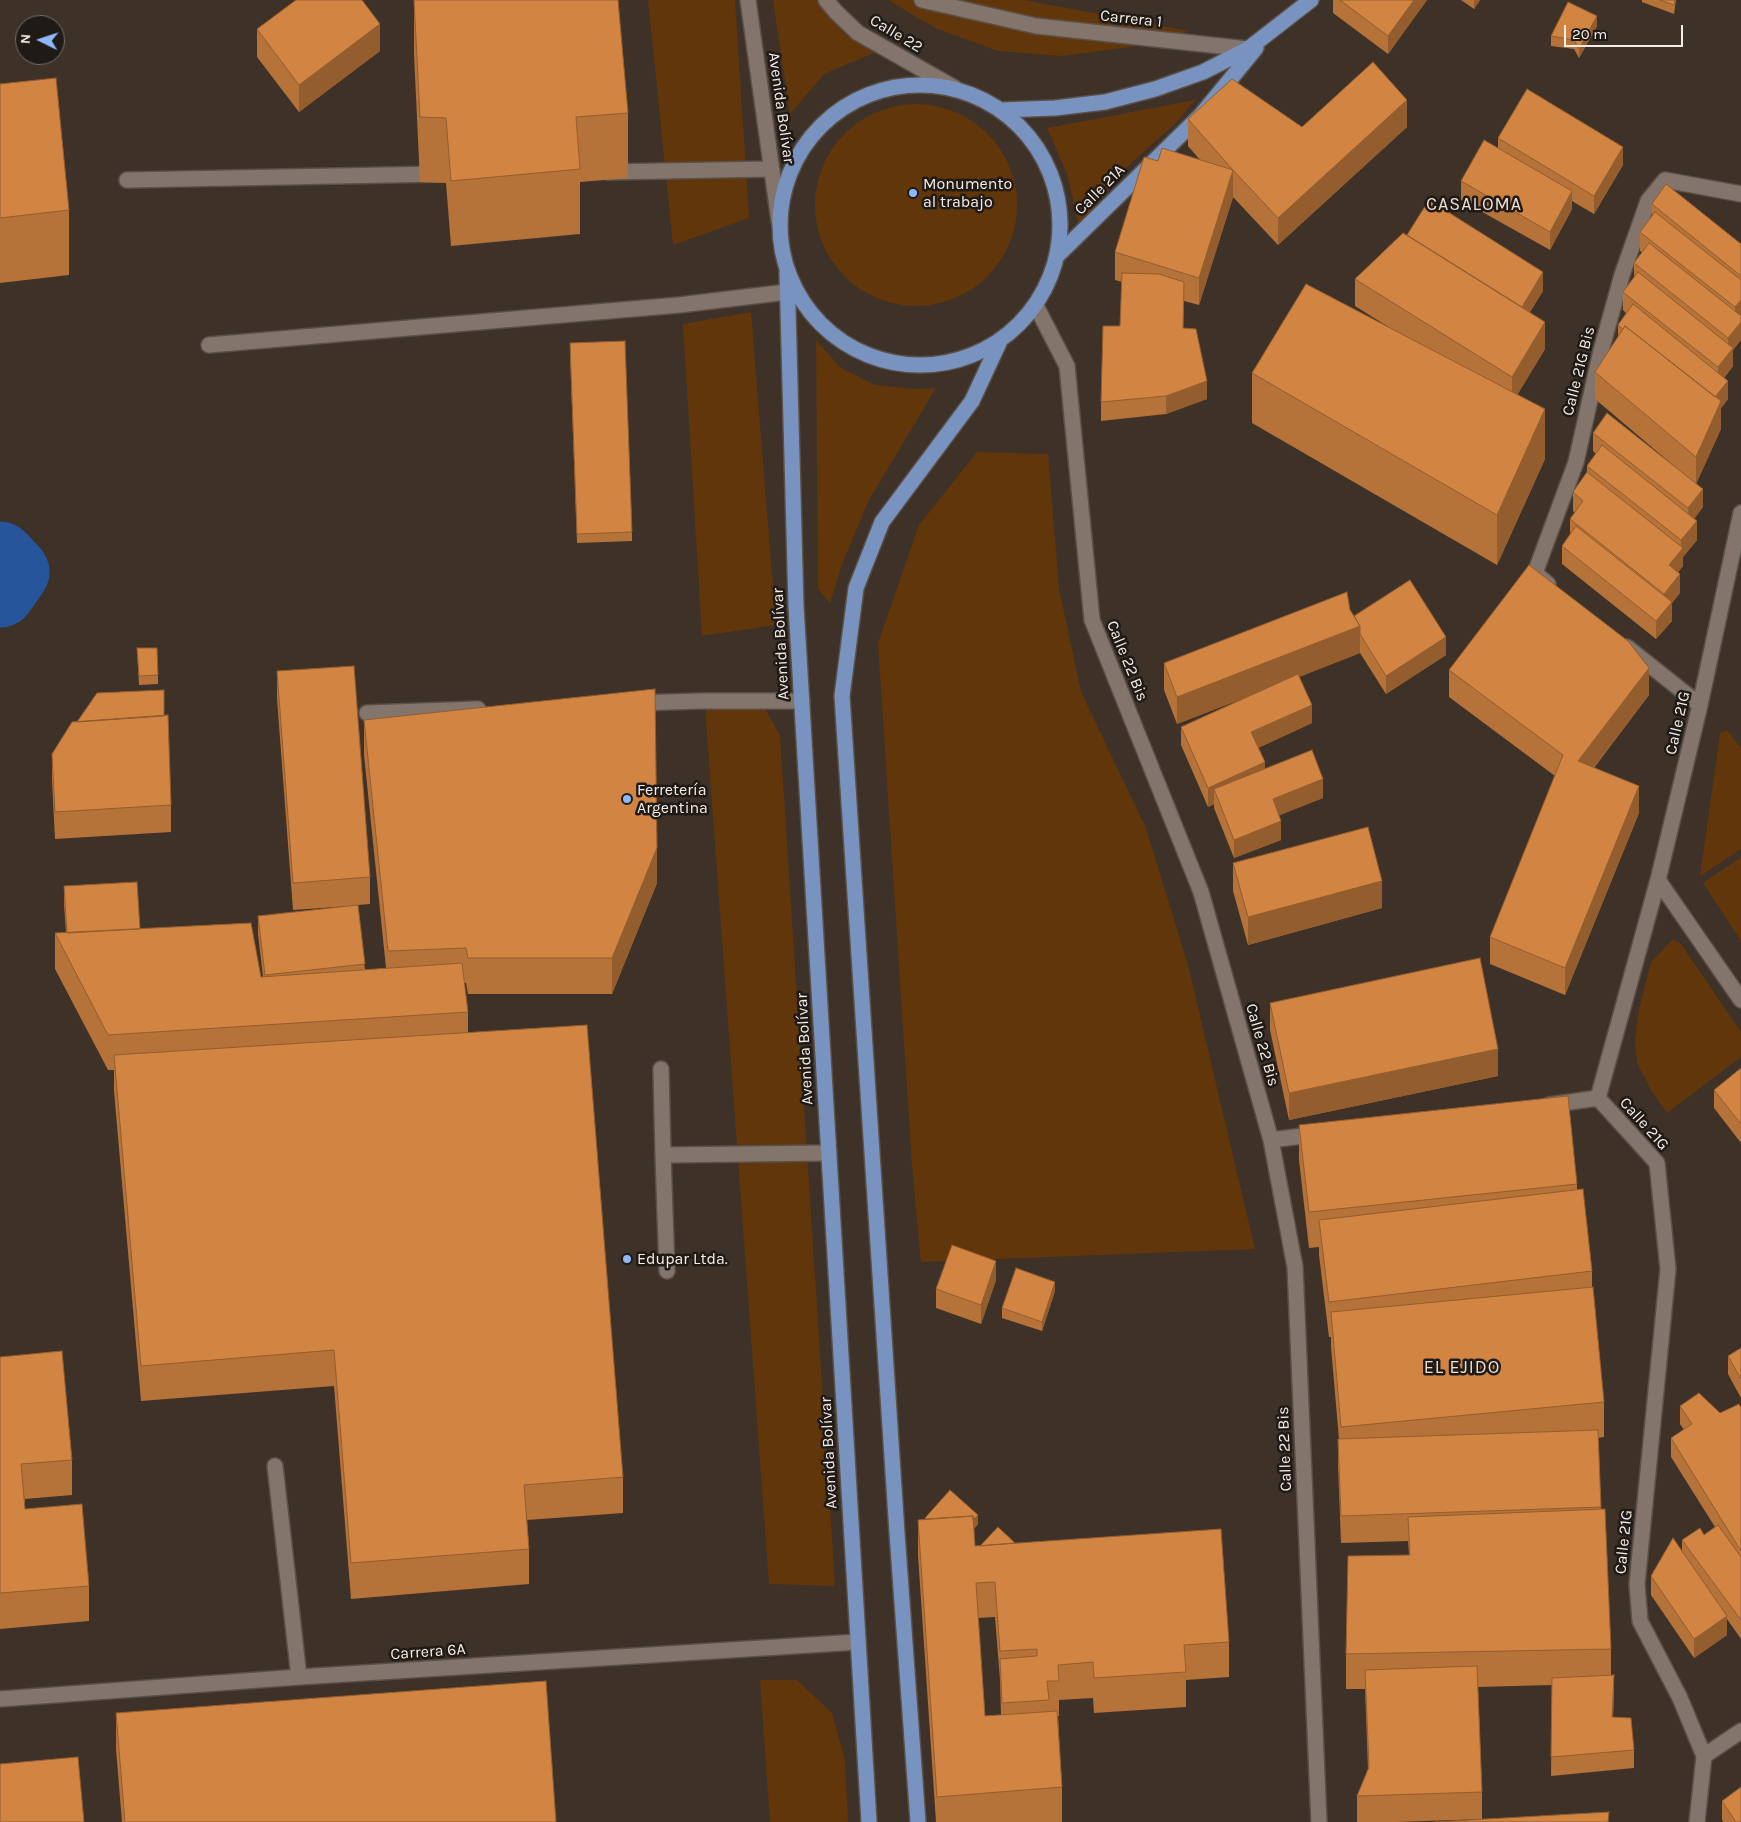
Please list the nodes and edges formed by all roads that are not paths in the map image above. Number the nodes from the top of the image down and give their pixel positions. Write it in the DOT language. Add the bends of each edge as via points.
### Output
graph roads {
  1 [pos="748,0"];
  2 [pos="826,0"];
  3 [pos="922,0"];
  4 [pos="1311,0"];
  5 [pos="1266,36"];
  6 [pos="1248,49"];
  7 [pos="955,88"];
  8 [pos="1002,110"];
  9 [pos="771,169"];
  10 [pos="593,172"];
  11 [pos="454,174"];
  12 [pos="127,180"];
  13 [pos="1741,194"];
  14 [pos="780,221"];
  15 [pos="1057,256"];
  16 [pos="787,272"];
  17 [pos="787,292"];
  18 [pos="1036,306"];
  19 [pos="999,343"];
  20 [pos="209,345"];
  21 [pos="1741,513"];
  22 [pos="1557,591"];
  23 [pos="1618,639"];
  24 [pos="802,701"];
  25 [pos="623,704"];
  26 [pos="1700,705"];
  27 [pos="495,708"];
  28 [pos="367,713"];
  29 [pos="1658,880"];
  30 [pos="1741,1000"];
  31 [pos="661,1069"];
  32 [pos="1598,1098"];
  33 [pos="1538,1106"];
  34 [pos="1330,1133"];
  35 [pos="1271,1140"];
  36 [pos="828,1152"];
  37 [pos="663,1155"];
  38 [pos="666,1271"];
  39 [pos="275,1466"];
  40 [pos="858,1642"];
  41 [pos="298,1677"];
  42 [pos="0,1699"];
  43 [pos="1741,1731"];
  44 [pos="1704,1756"];
  45 [pos="870,1822"];
  46 [pos="918,1822"];
  47 [pos="1318,1822"];
  48 [pos="1697,1822"];
  1 -- 9 [label="street, Avenida Bolívar"];
  2 -- 7 [label="street, Calle 22" via="858,33"];
  3 -- 6 [label="street, Carrera 1" via="1036,26"];
  4 -- 5 [label="main road, Calle 21A"];
  5 -- 6 [label="main road, Calle 21A"];
  5 -- 15 [label="main road, Calle 21A" via="1201,115"];
  6 -- 8 [label="main road, Calle 21A" via="1203,72 1155,90 1055,108"];
  7 -- 8 [label="main road"];
  7 -- 14 [label="main road" via="913,84 872,92 835,112 806,142 798,157 787,180"];
  8 -- 15 [label="main road" via="1040,150 1059,201"];
  9 -- 10 [label="street"];
  9 -- 14 [label="street, Avenida Bolívar"];
  11 -- 12 [label="street"];
  13 -- 22 [label="street, Calle 21G Bis" via="1665,180 1648,201 1622,274 1576,462 1535,573"];
  14 -- 16 [label="main road"];
  15 -- 18 [label="main road"];
  16 -- 17 [label="main road, Avenida Bolívar"];
  16 -- 19 [label="main road" via="812,317 852,350 901,366 952,364"];
  17 -- 20 [label="street" via="680,305"];
  17 -- 24 [label="main road, Avenida Bolívar" via="796,606"];
  18 -- 19 [label="main road"];
  18 -- 35 [label="street, Calle 22 Bis" via="1067,366 1092,620 1200,892"];
  19 -- 46 [label="main road" via="972,401 882,522 856,588 842,696"];
  21 -- 26 [label="street, Calle 21G"];
  23 -- 26 [label="street"];
  24 -- 25 [label="street"];
  24 -- 36 [label="main road, Avenida Bolívar"];
  26 -- 29 [label="street, Calle 21G"];
  27 -- 28 [label="street"];
  29 -- 30 [label="street"];
  29 -- 32 [label="street, Calle 21G"];
  31 -- 37 [label="street"];
  32 -- 33 [label="street"];
  32 -- 44 [label="street, Calle 21G" via="1658,1164 1668,1269 1637,1584 1639,1612 1640,1621 1680,1698"];
  34 -- 35 [label="street"];
  35 -- 47 [label="street, Calle 22 Bis" via="1295,1267"];
  36 -- 37 [label="street"];
  36 -- 40 [label="main road, Avenida Bolívar"];
  37 -- 38 [label="street"];
  39 -- 41 [label="street"];
  40 -- 41 [label="street, Carrera 6A"];
  40 -- 45 [label="main road, Avenida Bolívar"];
  41 -- 42 [label="street, Carrera 6A"];
  43 -- 44 [label="street"];
  44 -- 48 [label="street, Calle 21G"];
}
